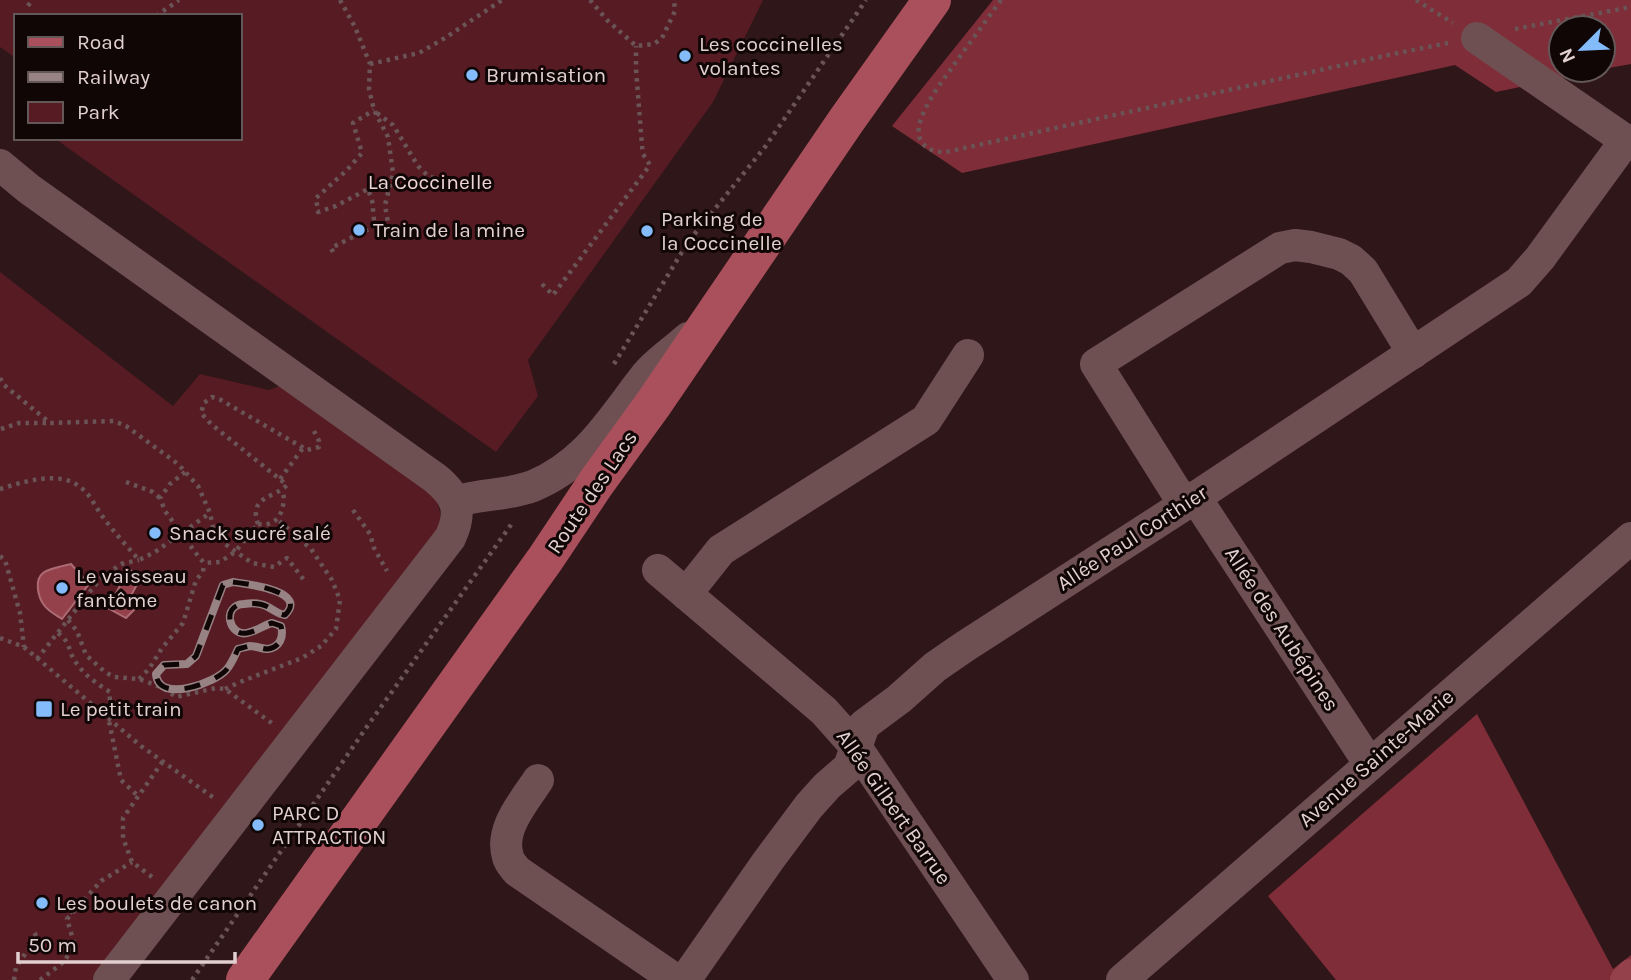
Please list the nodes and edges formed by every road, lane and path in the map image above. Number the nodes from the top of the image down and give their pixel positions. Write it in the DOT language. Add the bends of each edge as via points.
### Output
graph roads {
  1 [pos="32,0"];
  2 [pos="179,0"];
  3 [pos="340,0"];
  4 [pos="502,0"];
  5 [pos="590,0"];
  6 [pos="674,0"];
  7 [pos="932,0"];
  8 [pos="1001,0"];
  9 [pos="1416,0"];
  10 [pos="27,6"];
  11 [pos="1631,7"];
  12 [pos="159,14"];
  13 [pos="1477,38"];
  14 [pos="636,46"];
  15 [pos="370,64"];
  16 [pos="374,110"];
  17 [pos="1628,142"];
  18 [pos="0,165"];
  19 [pos="470,191"];
  20 [pos="385,205"];
  21 [pos="373,212"];
  22 [pos="388,223"];
  23 [pos="333,252"];
  24 [pos="542,285"];
  25 [pos="712,317"];
  26 [pos="1413,353"];
  27 [pos="968,355"];
  28 [pos="0,378"];
  29 [pos="2,385"];
  30 [pos="50,423"];
  31 [pos="306,423"];
  32 [pos="1,429"];
  33 [pos="303,448"];
  34 [pos="185,472"];
  35 [pos="280,479"];
  36 [pos="126,482"];
  37 [pos="0,489"];
  38 [pos="282,490"];
  39 [pos="160,498"];
  40 [pos="1190,500"];
  41 [pos="455,502"];
  42 [pos="210,513"];
  43 [pos="277,519"];
  44 [pos="258,524"];
  45 [pos="182,533"];
  46 [pos="1631,538"];
  47 [pos="235,552"];
  48 [pos="0,556"];
  49 [pos="139,560"];
  50 [pos="204,563"];
  51 [pos="658,570"];
  52 [pos="304,580"];
  53 [pos="686,594"];
  54 [pos="68,620"];
  55 [pos="58,633"];
  56 [pos="0,638"];
  57 [pos="24,647"];
  58 [pos="37,659"];
  59 [pos="138,679"];
  60 [pos="225,689"];
  61 [pos="109,720"];
  62 [pos="274,725"];
  63 [pos="856,747"];
  64 [pos="163,761"];
  65 [pos="1369,764"];
  66 [pos="538,780"];
  67 [pos="138,796"];
  68 [pos="214,799"];
  69 [pos="132,862"];
  70 [pos="152,878"];
  71 [pos="59,900"];
  72 [pos="73,913"];
  73 [pos="33,931"];
  74 [pos="14,980"];
  75 [pos="40,980"];
  76 [pos="109,980"];
  77 [pos="245,980"];
  78 [pos="676,980"];
  79 [pos="685,980"];
  80 [pos="1013,980"];
  81 [pos="1122,980"];
  1 -- 10 [label="path"];
  2 -- 12 [label="path"];
  3 -- 15 [label="path"];
  4 -- 15 [label="path" via="419,53"];
  5 -- 14 [label="path"];
  6 -- 14 [label="path" via="676,11 662,38"];
  7 -- 25 [label="main road, Route des Lacs"];
  8 -- 13 [label="path" via="923,114 919,134 930,150 946,152"];
  9 -- 13 [label="path"];
  11 -- 13 [label="path"];
  13 -- 17 [label="street"];
  14 -- 24 [label="path" via="642,146 650,165 553,295"];
  15 -- 16 [label="path"];
  16 -- 19 [label="path" via="393,125 428,176"];
  16 -- 20 [label="path" via="388,137 393,173"];
  16 -- 21 [label="path" via="353,123 362,153 316,198 318,212 368,189"];
  17 -- 26 [label="street, Allée Paul Corthier" via="1524,277"];
  18 -- 41 [label="street" via="435,478"];
  20 -- 21 [label="path"];
  20 -- 22 [label="path"];
  21 -- 23 [label="path" via="375,226 331,248"];
  25 -- 41 [label="street" via="649,372 597,440 569,466 519,491"];
  25 -- 77 [label="main road, Route des Lacs"];
  26 -- 40 [label="street, Allée Paul Corthier"];
  26 -- 40 [label="street, Allée des Aubépines" via="1363,271 1351,260 1295,245 1280,248 1096,364 1177,492"];
  27 -- 53 [label="street" via="926,419 721,550"];
  28 -- 29 [label="path"];
  29 -- 30 [label="path"];
  30 -- 32 [label="path" via="19,423"];
  30 -- 34 [label="path" via="114,421"];
  31 -- 33 [label="path" via="314,430 319,447"];
  33 -- 35 [label="path"];
  33 -- 35 [label="path" via="222,400 212,397 204,404 201,413 211,424"];
  34 -- 39 [label="path"];
  34 -- 42 [label="path" via="198,486"];
  35 -- 38 [label="path" via="287,485"];
  36 -- 39 [label="path"];
  37 -- 49 [label="path" via="32,479 72,481"];
  38 -- 43 [label="path" via="284,500"];
  38 -- 44 [label="path" via="261,502 256,510"];
  39 -- 45 [label="path"];
  40 -- 63 [label="street, Allée Paul Corthier" via="935,667 864,725"];
  40 -- 65 [label="street, Allée des Aubépines" via="1201,506"];
  41 -- 76 [label="street" via="458,517 450,538"];
  42 -- 45 [label="path"];
  42 -- 47 [label="path" via="215,537"];
  43 -- 44 [label="path" via="267,526"];
  43 -- 60 [label="path" via="311,549 332,580 340,600 335,629 303,658"];
  44 -- 47 [label="path"];
  45 -- 49 [label="path"];
  45 -- 50 [label="path"];
  46 -- 65 [label="street, Avenue Sainte-Marie"];
  47 -- 50 [label="path" via="220,562"];
  47 -- 52 [label="path" via="252,563 274,567 286,558"];
  48 -- 57 [label="path" via="20,613"];
  49 -- 54 [label="path" via="121,564 100,579"];
  50 -- 59 [label="path" via="183,623"];
  51 -- 53 [label="street, Allée Gilbert Barrue"];
  53 -- 63 [label="street, Allée Gilbert Barrue" via="824,712"];
  54 -- 55 [label="path"];
  54 -- 59 [label="path" via="86,655 105,672"];
  55 -- 58 [label="path"];
  55 -- 61 [label="path" via="84,673 110,692"];
  56 -- 57 [label="path"];
  57 -- 58 [label="path"];
  58 -- 61 [label="path"];
  59 -- 60 [label="path" via="176,697"];
  60 -- 62 [label="path"];
  61 -- 64 [label="path"];
  61 -- 67 [label="path" via="121,780"];
  63 -- 79 [label="street, Allée Paul Corthier" via="849,767 809,806"];
  63 -- 80 [label="street, Allée Gilbert Barrue"];
  64 -- 67 [label="path"];
  64 -- 68 [label="path"];
  65 -- 81 [label="street, Avenue Sainte-Marie"];
  66 -- 78 [label="street" via="511,822 508,858 517,871"];
  67 -- 69 [label="path" via="123,818 123,838"];
  69 -- 70 [label="path"];
  69 -- 72 [label="path" via="101,881"];
  71 -- 72 [label="path"];
  72 -- 75 [label="path" via="67,919 74,943 70,952"];
  73 -- 74 [label="path" via="37,937 16,967"];
}
